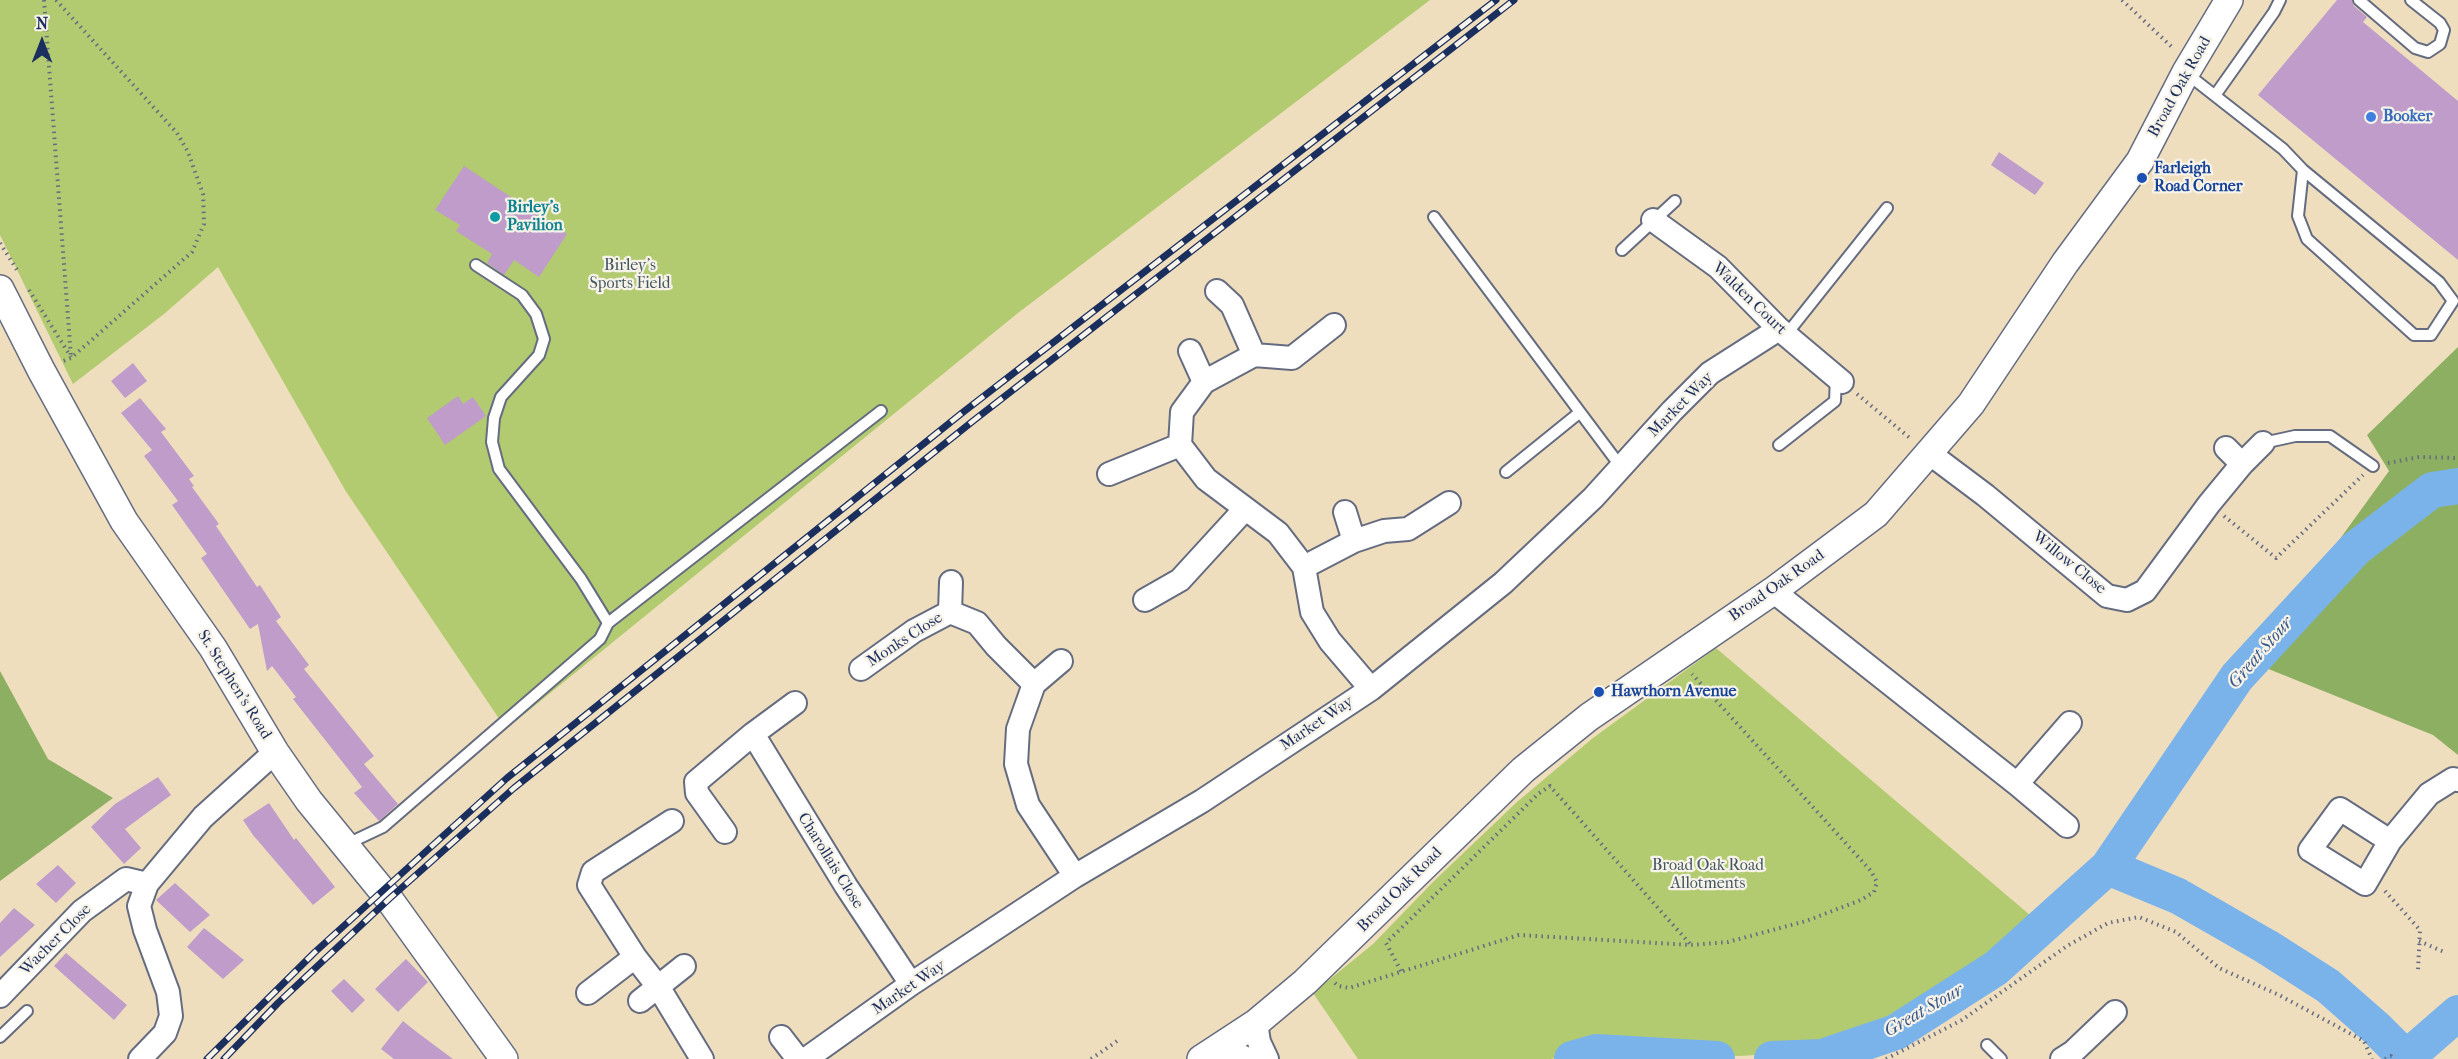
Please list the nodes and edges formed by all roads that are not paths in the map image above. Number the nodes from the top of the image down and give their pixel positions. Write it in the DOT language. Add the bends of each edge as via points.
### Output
graph roads {
  1 [pos="2280,0"];
  2 [pos="2359,0"];
  3 [pos="2411,0"];
  4 [pos="2225,2"];
  5 [pos="2186,72"];
  6 [pos="2216,94"];
  7 [pos="2303,170"];
  8 [pos="1675,201"];
  9 [pos="1887,208"];
  10 [pos="1434,217"];
  11 [pos="1653,220"];
  12 [pos="1622,250"];
  13 [pos="476,264"];
  14 [pos="0,289"];
  15 [pos="1217,291"];
  16 [pos="1334,325"];
  17 [pos="1783,332"];
  18 [pos="1190,351"];
  19 [pos="1254,355"];
  20 [pos="1839,379"];
  21 [pos="1204,382"];
  22 [pos="881,411"];
  23 [pos="1579,413"];
  24 [pos="2263,443"];
  25 [pos="1180,445"];
  26 [pos="1779,445"];
  27 [pos="2226,448"];
  28 [pos="1929,453"];
  29 [pos="2242,464"];
  30 [pos="2373,465"];
  31 [pos="1621,466"];
  32 [pos="1506,472"];
  33 [pos="1109,474"];
  34 [pos="1449,503"];
  35 [pos="1245,509"];
  36 [pos="1345,512"];
  37 [pos="1354,541"];
  38 [pos="1304,567"];
  39 [pos="951,582"];
  40 [pos="1773,591"];
  41 [pos="1145,600"];
  42 [pos="950,612"];
  43 [pos="608,623"];
  44 [pos="1061,661"];
  45 [pos="861,669"];
  46 [pos="1034,684"];
  47 [pos="1371,688"];
  48 [pos="795,703"];
  49 [pos="2070,723"];
  50 [pos="753,734"];
  51 [pos="275,752"];
  52 [pos="2458,780"];
  53 [pos="2017,784"];
  54 [pos="672,821"];
  55 [pos="2067,826"];
  56 [pos="725,832"];
  57 [pos="2390,841"];
  58 [pos="345,845"];
  59 [pos="1075,876"];
  60 [pos="147,884"];
  61 [pos="635,957"];
  62 [pos="684,966"];
  63 [pos="911,984"];
  64 [pos="659,988"];
  65 [pos="588,993"];
  66 [pos="0,996"];
  67 [pos="640,1001"];
  68 [pos="27,1011"];
  69 [pos="2115,1012"];
  70 [pos="1256,1023"];
  71 [pos="0,1037"];
  72 [pos="782,1037"];
  73 [pos="1987,1045"];
  74 [pos="1211,1053"];
  75 [pos="2072,1057"];
  76 [pos="140,1059"];
  77 [pos="504,1059"];
  78 [pos="702,1059"];
  79 [pos="798,1059"];
  80 [pos="806,1059"];
  81 [pos="1248,1059"];
  82 [pos="1267,1059"];
  83 [pos="2001,1059"];
  1 -- 6 [label="lane"];
  2 -- 3 [label="lane" via="2415,48 2428,52 2440,44 2444,30"];
  4 -- 5 [label="street, Broad Oak Road"];
  5 -- 6 [label="lane"];
  5 -- 28 [label="street, Broad Oak Road" via="2140,161 2065,263 1971,404"];
  6 -- 7 [label="lane"];
  7 -- 7 [label="lane" via="2298,216 2307,239 2414,335 2431,335 2453,301 2439,282"];
  8 -- 11 [label="lane"];
  9 -- 17 [label="lane"];
  10 -- 23 [label="lane"];
  11 -- 12 [label="lane"];
  11 -- 17 [label="street, Walden Court" via="1718,267"];
  13 -- 43 [label="lane" via="522,295 536,314 544,339 539,355 501,397 492,442 499,469 581,579"];
  14 -- 51 [label="street, St. Stephen's Road" via="124,521 213,648"];
  15 -- 19 [label="street" via="1232,305"];
  16 -- 19 [label="street" via="1292,358"];
  17 -- 20 [label="street, Walden Court"];
  17 -- 31 [label="street, Market Way" via="1710,373"];
  18 -- 21 [label="street"];
  19 -- 21 [label="street"];
  20 -- 26 [label="lane" via="1834,401"];
  21 -- 25 [label="street" via="1182,412"];
  22 -- 43 [label="lane"];
  23 -- 31 [label="lane"];
  23 -- 32 [label="lane"];
  24 -- 29 [label="street, Willow Close"];
  24 -- 30 [label="lane" via="2295,436 2330,436"];
  25 -- 33 [label="street"];
  25 -- 35 [label="street" via="1206,479"];
  27 -- 29 [label="street"];
  28 -- 29 [label="street, Willow Close" via="2107,596 2127,600 2145,591"];
  28 -- 40 [label="street, Broad Oak Road" via="1876,514"];
  31 -- 47 [label="street, Market Way" via="1593,498 1503,583"];
  34 -- 37 [label="street" via="1408,529 1384,531"];
  35 -- 38 [label="street" via="1278,533"];
  35 -- 41 [label="street" via="1180,580"];
  36 -- 37 [label="street"];
  37 -- 38 [label="street"];
  38 -- 47 [label="street" via="1312,612 1330,641"];
  39 -- 42 [label="street, Monks Close"];
  40 -- 53 [label="street"];
  40 -- 70 [label="street, Broad Oak Road" via="1589,717 1523,770 1323,965"];
  42 -- 45 [label="street, Monks Close" via="914,631"];
  42 -- 46 [label="street, Monks Close" via="977,623"];
  43 -- 58 [label="lane" via="600,639 383,828"];
  44 -- 46 [label="street"];
  46 -- 59 [label="street" via="1018,729 1016,764 1028,805"];
  47 -- 59 [label="street, Market Way" via="1203,801"];
  48 -- 50 [label="street"];
  49 -- 53 [label="street"];
  50 -- 56 [label="street" via="696,782 697,793"];
  50 -- 63 [label="street, Charollais Close"];
  51 -- 58 [label="street, St. Stephen's Road"];
  51 -- 60 [label="street" via="203,817"];
  52 -- 57 [label="street" via="2453,779 2429,794"];
  53 -- 55 [label="street"];
  54 -- 61 [label="street" via="593,872 589,885"];
  57 -- 57 [label="street" via="2340,809 2310,850 2365,884"];
  58 -- 77 [label="street, St. Stephen's Road" via="389,899"];
  59 -- 63 [label="street, Market Way"];
  60 -- 66 [label="street, Wacher Close" via="126,879 82,910"];
  60 -- 76 [label="street" via="140,906 168,992 171,1016 165,1033"];
  61 -- 64 [label="street"];
  61 -- 65 [label="street"];
  62 -- 64 [label="street"];
  63 -- 80 [label="street, Market Way"];
  64 -- 67 [label="street"];
  64 -- 78 [label="street"];
  68 -- 71 [label="lane"];
  69 -- 75 [label="street"];
  70 -- 74 [label="street, Broad Oak Road"];
  70 -- 82 [label="street"];
  72 -- 79 [label="street"];
  73 -- 83 [label="lane"];
  74 -- 81 [label="street"];
}
